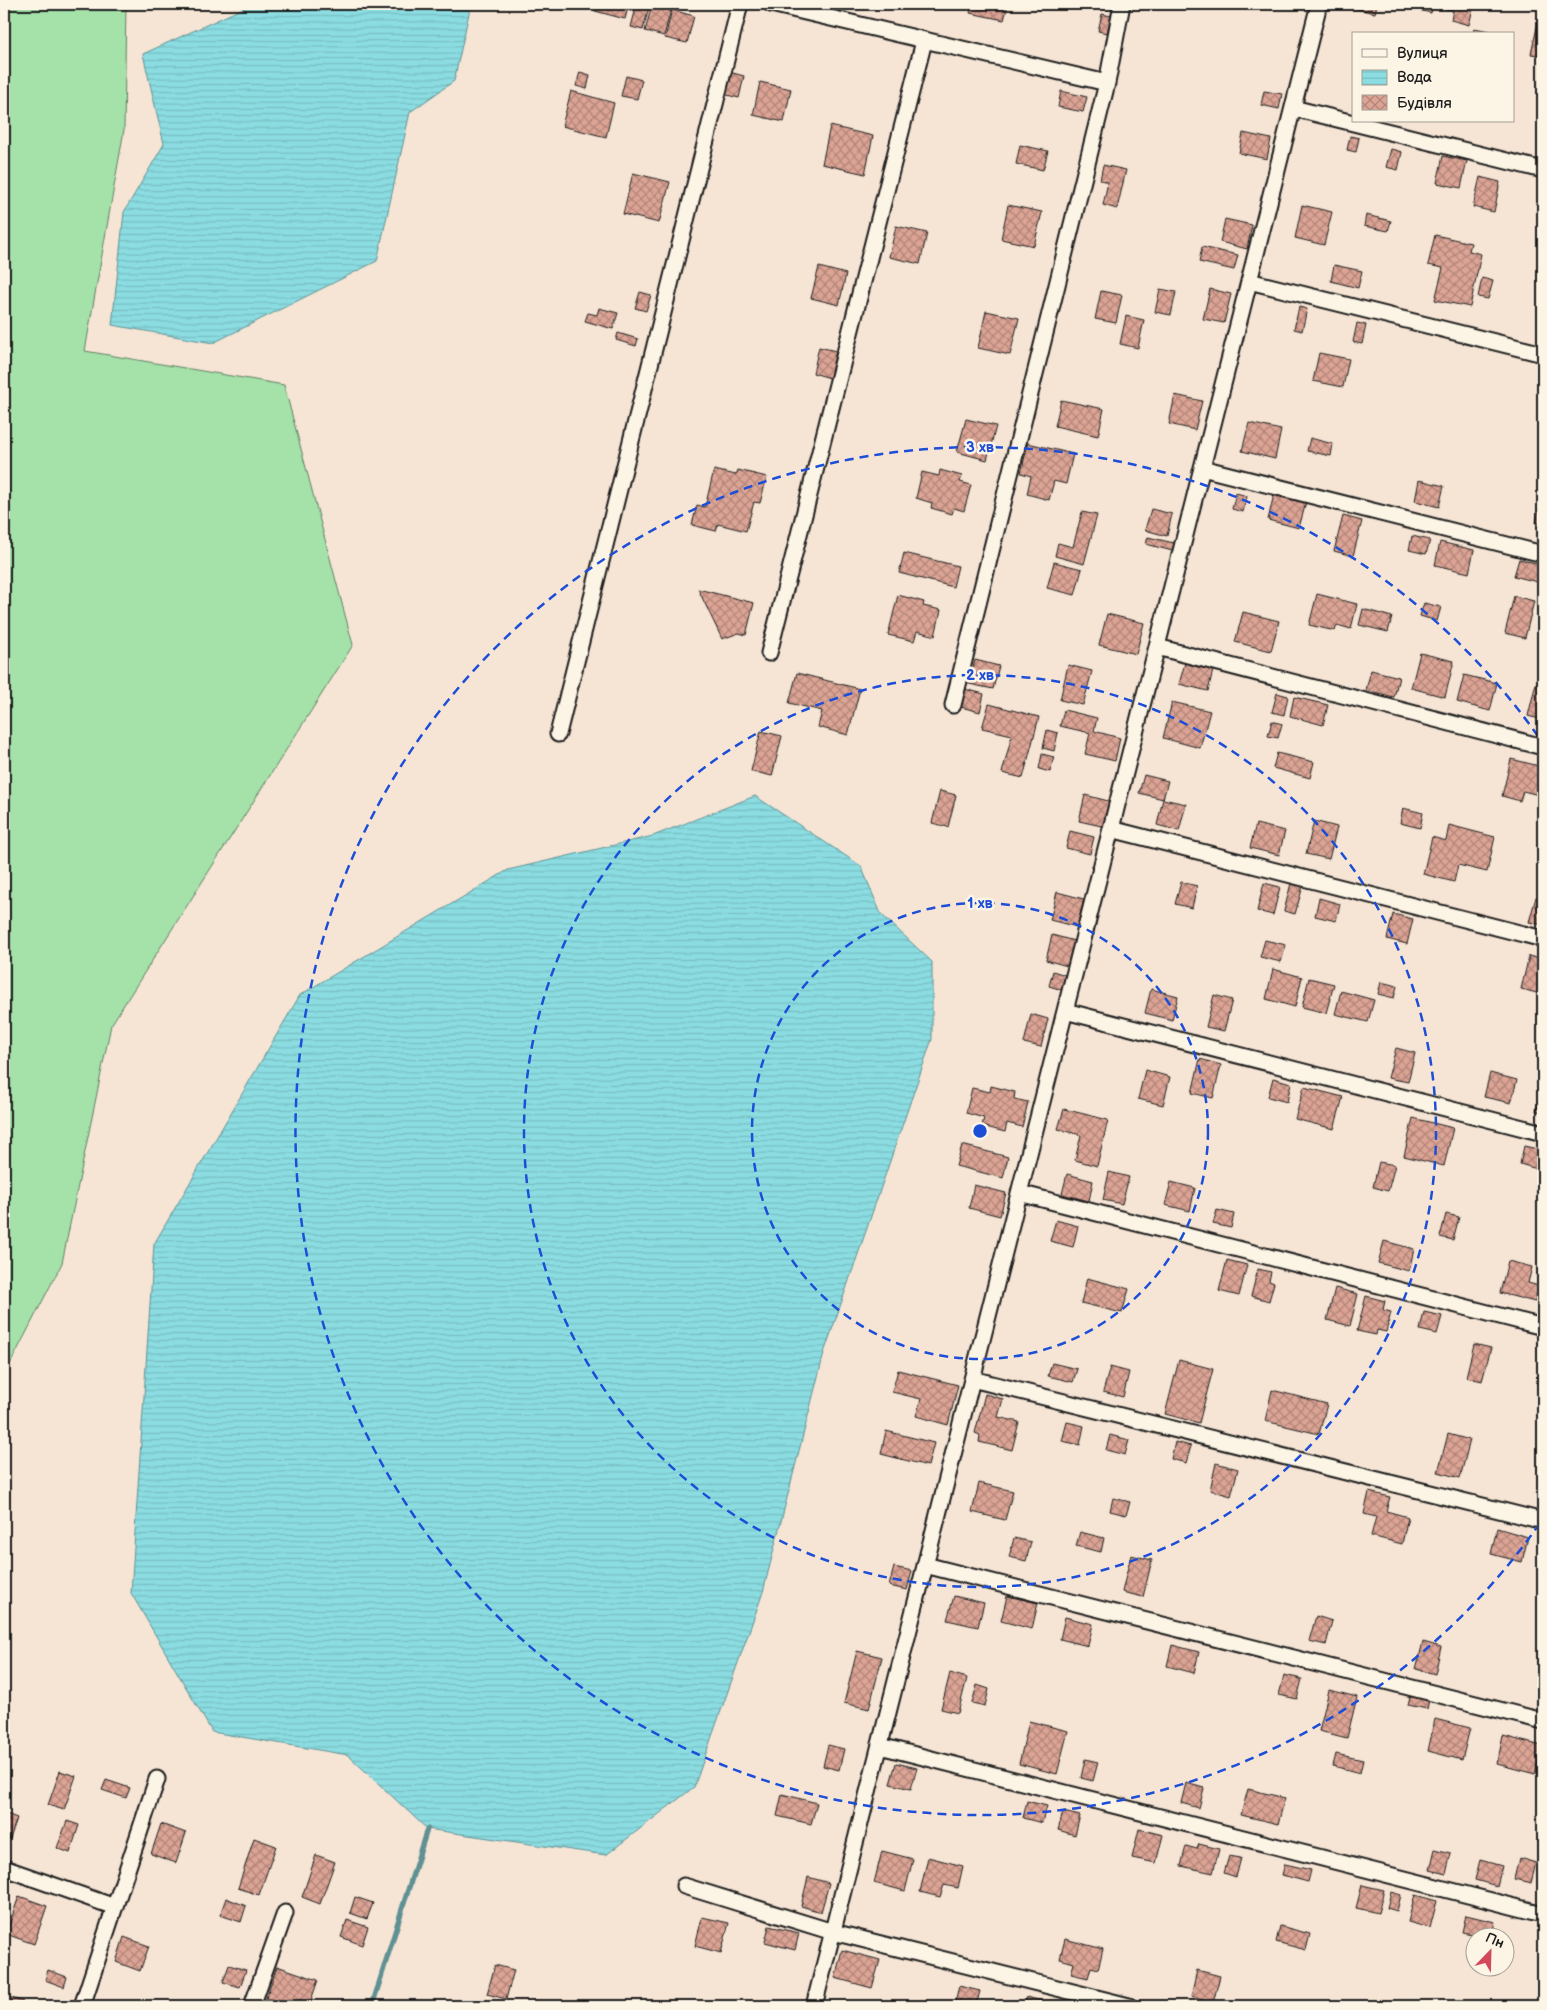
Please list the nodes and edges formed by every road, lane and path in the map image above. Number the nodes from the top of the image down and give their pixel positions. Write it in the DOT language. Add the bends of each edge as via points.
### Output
graph roads {
  1 [pos="740,4"];
  2 [pos="771,4"];
  3 [pos="1122,4"];
  4 [pos="1320,4"];
  5 [pos="924,41"];
  6 [pos="1107,83"];
  7 [pos="1293,108"];
  8 [pos="1543,170"];
  9 [pos="1249,281"];
  10 [pos="1543,354"];
  11 [pos="1202,468"];
  12 [pos="1543,554"];
  13 [pos="1157,647"];
  14 [pos="769,653"];
  15 [pos="953,705"];
  16 [pos="558,734"];
  17 [pos="1543,747"];
  18 [pos="1111,830"];
  19 [pos="1543,939"];
  20 [pos="1065,1011"];
  21 [pos="1543,1133"];
  22 [pos="1019,1194"];
  23 [pos="1543,1327"];
  24 [pos="972,1379"];
  25 [pos="1543,1521"];
  26 [pos="925,1565"];
  27 [pos="1543,1721"];
  28 [pos="880,1746"];
  29 [pos="157,1779"];
  30 [pos="4,1868"];
  31 [pos="684,1886"];
  32 [pos="115,1907"];
  33 [pos="286,1913"];
  34 [pos="1543,1914"];
  35 [pos="833,1932"];
  36 [pos="82,2006"];
  37 [pos="252,2006"];
  38 [pos="814,2006"];
  39 [pos="1130,2006"];
  1 -- 16 [label="street"];
  2 -- 5 [label="street"];
  3 -- 6 [label="street"];
  4 -- 7 [label="street"];
  5 -- 6 [label="street"];
  5 -- 14 [label="street"];
  6 -- 15 [label="street"];
  7 -- 8 [label="street"];
  7 -- 9 [label="street"];
  9 -- 10 [label="street"];
  9 -- 11 [label="street"];
  11 -- 12 [label="street"];
  11 -- 13 [label="street"];
  13 -- 17 [label="street"];
  13 -- 18 [label="street"];
  18 -- 19 [label="street"];
  18 -- 20 [label="street"];
  20 -- 21 [label="street"];
  20 -- 22 [label="street"];
  22 -- 23 [label="street"];
  22 -- 24 [label="street"];
  24 -- 25 [label="street"];
  24 -- 26 [label="street"];
  26 -- 27 [label="street"];
  26 -- 28 [label="street"];
  28 -- 34 [label="street"];
  28 -- 35 [label="street"];
  29 -- 32 [label="street"];
  30 -- 32 [label="street"];
  31 -- 35 [label="street"];
  32 -- 36 [label="street"];
  33 -- 37 [label="street"];
  35 -- 38 [label="street"];
  35 -- 39 [label="street"];
}
